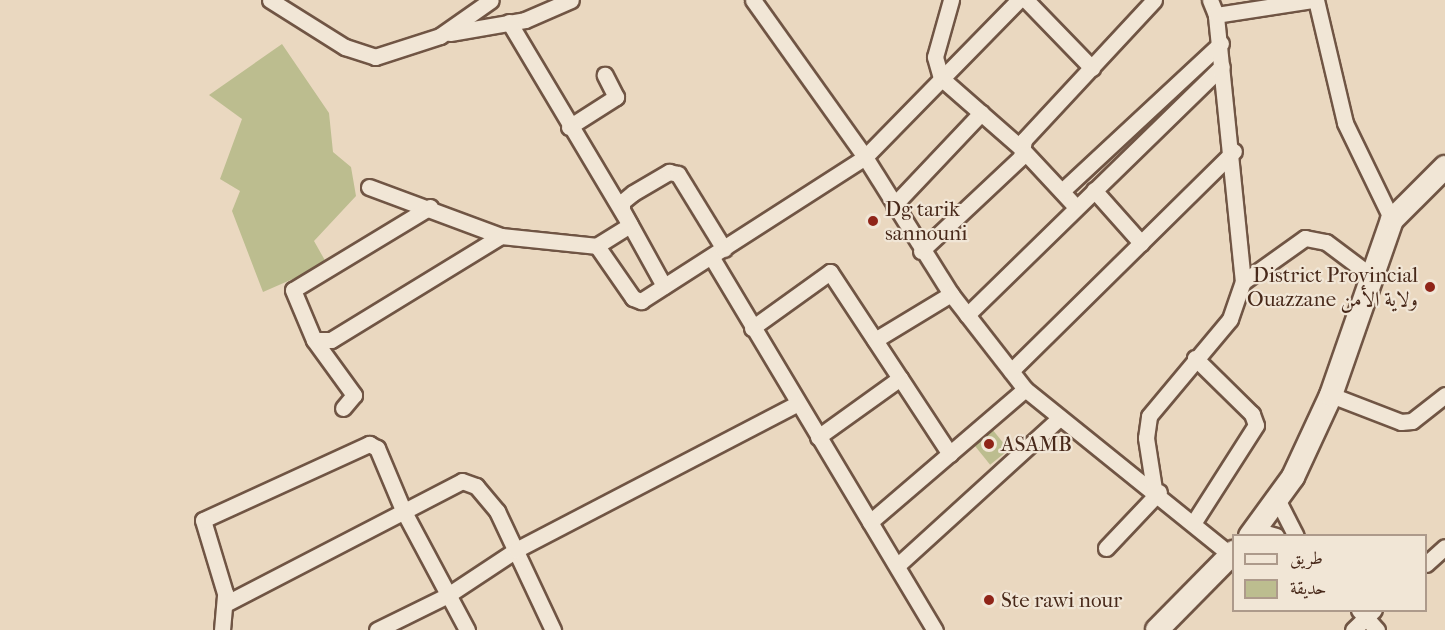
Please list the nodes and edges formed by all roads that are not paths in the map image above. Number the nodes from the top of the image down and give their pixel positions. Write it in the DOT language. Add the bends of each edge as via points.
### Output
graph roads {
  1 [pos="270,0"];
  2 [pos="491,0"];
  3 [pos="570,0"];
  4 [pos="753,0"];
  5 [pos="951,0"];
  6 [pos="1019,0"];
  7 [pos="1026,0"];
  8 [pos="1154,0"];
  9 [pos="1210,0"];
  10 [pos="1314,0"];
  11 [pos="1216,15"];
  12 [pos="508,22"];
  13 [pos="440,36"];
  14 [pos="1221,43"];
  15 [pos="1222,66"];
  16 [pos="1092,68"];
  17 [pos="605,75"];
  18 [pos="941,78"];
  19 [pos="981,113"];
  20 [pos="569,127"];
  21 [pos="1022,149"];
  22 [pos="1234,151"];
  23 [pos="865,156"];
  24 [pos="1445,167"];
  25 [pos="369,187"];
  26 [pos="1094,190"];
  27 [pos="1062,191"];
  28 [pos="894,205"];
  29 [pos="430,207"];
  30 [pos="1076,207"];
  31 [pos="1392,220"];
  32 [pos="630,225"];
  33 [pos="501,236"];
  34 [pos="1141,243"];
  35 [pos="597,246"];
  36 [pos="724,249"];
  37 [pos="921,251"];
  38 [pos="712,258"];
  39 [pos="1370,275"];
  40 [pos="1243,282"];
  41 [pos="664,286"];
  42 [pos="951,294"];
  43 [pos="967,315"];
  44 [pos="752,328"];
  45 [pos="314,340"];
  46 [pos="875,340"];
  47 [pos="1195,358"];
  48 [pos="1011,371"];
  49 [pos="900,378"];
  50 [pos="1025,389"];
  51 [pos="1332,395"];
  52 [pos="1445,395"];
  53 [pos="797,404"];
  54 [pos="343,408"];
  55 [pos="1058,420"];
  56 [pos="818,437"];
  57 [pos="950,454"];
  58 [pos="1157,491"];
  59 [pos="1278,501"];
  60 [pos="403,510"];
  61 [pos="870,522"];
  62 [pos="1194,522"];
  63 [pos="1260,534"];
  64 [pos="1295,534"];
  65 [pos="1445,547"];
  66 [pos="1106,548"];
  67 [pos="516,550"];
  68 [pos="1232,554"];
  69 [pos="1427,562"];
  70 [pos="899,564"];
  71 [pos="448,595"];
  72 [pos="225,604"];
  73 [pos="1366,613"];
  74 [pos="222,630"];
  75 [pos="377,630"];
  76 [pos="467,630"];
  77 [pos="553,630"];
  78 [pos="935,630"];
  79 [pos="1157,630"];
  80 [pos="1353,630"];
  81 [pos="1377,630"];
  1 -- 13 [label="street" via="361,54 392,54"];
  2 -- 13 [label="street"];
  3 -- 12 [label="street"];
  4 -- 23 [label="street"];
  5 -- 18 [label="street" via="935,57"];
  6 -- 18 [label="street"];
  7 -- 16 [label="street"];
  8 -- 16 [label="street"];
  9 -- 11 [label="street"];
  10 -- 11 [label="street"];
  10 -- 31 [label="street" via="1345,123"];
  11 -- 14 [label="street"];
  12 -- 13 [label="street"];
  12 -- 20 [label="street"];
  14 -- 15 [label="street"];
  14 -- 27 [label="street"];
  15 -- 22 [label="street"];
  15 -- 26 [label="street"];
  16 -- 21 [label="street" via="1024,140"];
  17 -- 20 [label="street" via="616,97"];
  18 -- 19 [label="street"];
  18 -- 23 [label="street"];
  19 -- 21 [label="street"];
  19 -- 28 [label="street"];
  20 -- 32 [label="street"];
  21 -- 27 [label="street"];
  21 -- 37 [label="street" via="1021,157"];
  22 -- 34 [label="street"];
  22 -- 40 [label="street"];
  23 -- 28 [label="street"];
  23 -- 36 [label="street"];
  24 -- 31 [label="main road"];
  25 -- 29 [label="street"];
  26 -- 30 [label="street"];
  26 -- 34 [label="street"];
  27 -- 30 [label="street"];
  28 -- 37 [label="street"];
  29 -- 33 [label="street"];
  29 -- 45 [label="street" via="293,290"];
  30 -- 43 [label="street"];
  31 -- 39 [label="main road"];
  32 -- 35 [label="street"];
  32 -- 36 [label="street" via="621,207 624,199 675,172 694,193"];
  32 -- 41 [label="street"];
  33 -- 35 [label="street"];
  33 -- 45 [label="street" via="331,340"];
  34 -- 48 [label="street"];
  35 -- 41 [label="street" via="633,298 641,301"];
  36 -- 38 [label="street"];
  37 -- 42 [label="street"];
  38 -- 41 [label="street"];
  38 -- 44 [label="street"];
  39 -- 40 [label="street" via="1326,242 1305,238"];
  39 -- 51 [label="main road"];
  40 -- 47 [label="street" via="1230,320"];
  42 -- 43 [label="street"];
  42 -- 46 [label="street"];
  43 -- 48 [label="street"];
  44 -- 46 [label="street" via="830,272"];
  44 -- 53 [label="street"];
  45 -- 54 [label="street" via="354,395"];
  46 -- 49 [label="street"];
  47 -- 58 [label="street" via="1161,396 1146,426"];
  47 -- 62 [label="street" via="1252,414 1256,425"];
  48 -- 50 [label="street"];
  49 -- 56 [label="street"];
  49 -- 57 [label="street"];
  50 -- 55 [label="street"];
  50 -- 57 [label="street"];
  51 -- 52 [label="street" via="1401,422 1412,421"];
  51 -- 59 [label="main road"];
  53 -- 56 [label="street"];
  53 -- 67 [label="street"];
  55 -- 58 [label="street"];
  55 -- 70 [label="street"];
  56 -- 61 [label="street"];
  57 -- 61 [label="street"];
  58 -- 62 [label="street"];
  58 -- 66 [label="street"];
  59 -- 63 [label="main road"];
  59 -- 64 [label="street"];
  60 -- 67 [label="street" via="454,483 469,482 497,511"];
  60 -- 71 [label="street"];
  60 -- 72 [label="street"];
  60 -- 72 [label="street" via="378,448 369,444 207,517 201,526"];
  61 -- 70 [label="street"];
  62 -- 68 [label="street"];
  65 -- 69 [label="street"];
  67 -- 71 [label="street"];
  67 -- 77 [label="street"];
  68 -- 79 [label="main road"];
  70 -- 78 [label="street"];
  71 -- 75 [label="street"];
  71 -- 76 [label="street"];
  72 -- 74 [label="street"];
  73 -- 80 [label="street"];
  73 -- 81 [label="street"];
}
